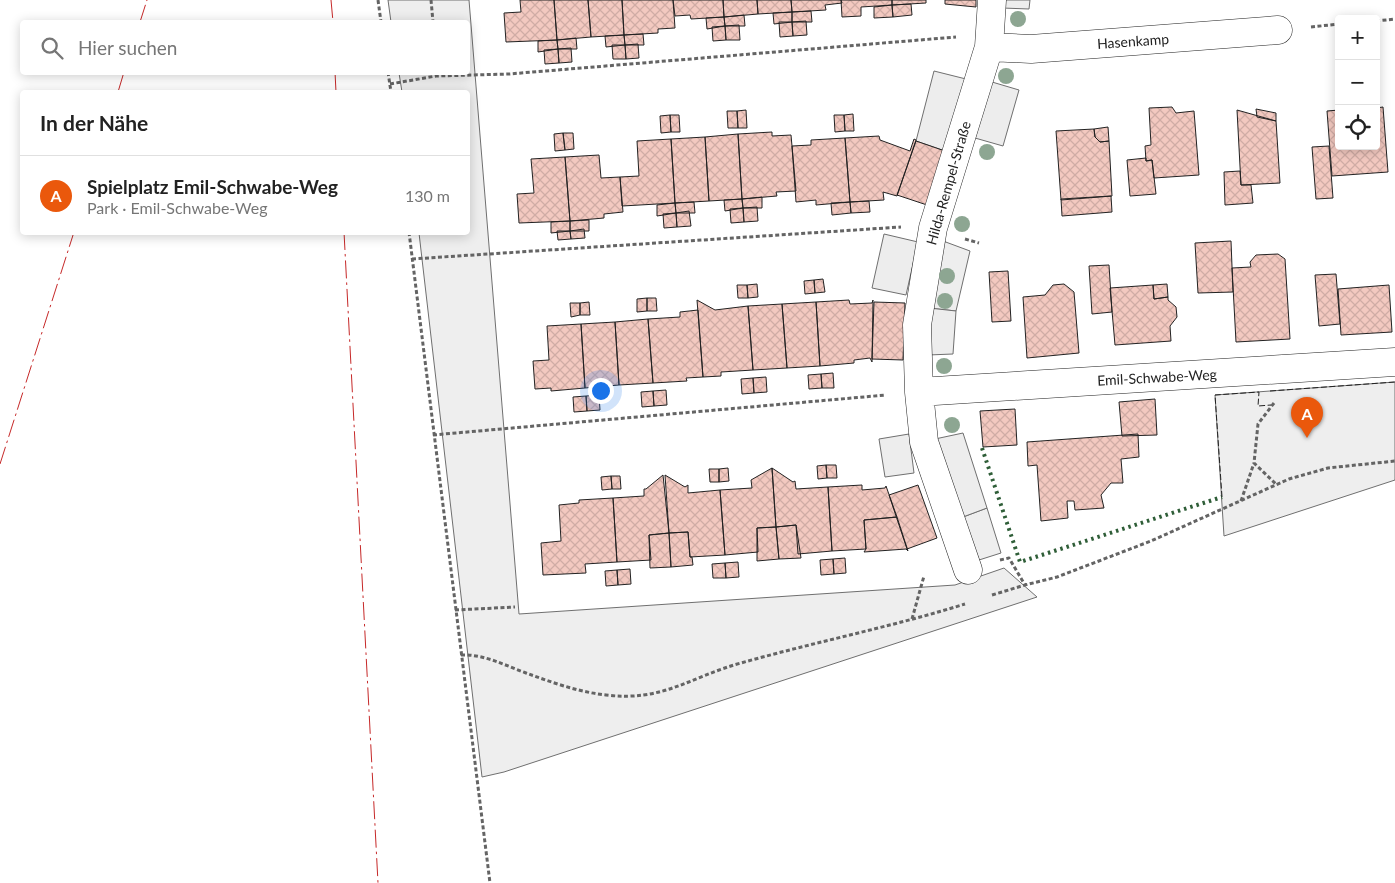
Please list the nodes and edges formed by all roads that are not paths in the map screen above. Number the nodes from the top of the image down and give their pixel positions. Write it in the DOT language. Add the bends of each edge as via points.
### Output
graph roads {
  1 [pos="992,0"];
  2 [pos="1278,30"];
  3 [pos="990,39"];
  4 [pos="1395,362"];
  5 [pos="919,392"];
  6 [pos="968,570"];
  1 -- 3 [label="street, Hilda-Rempel-Straße"];
  2 -- 3 [label="street, Hasenkamp" via="1031,49"];
  3 -- 5 [label="street, Hilda-Rempel-Straße" via="933,228 917,326"];
  4 -- 5 [label="street, Emil-Schwabe-Weg"];
  5 -- 6 [label="street, Hilda-Rempel-Straße" via="924,442"];
}
